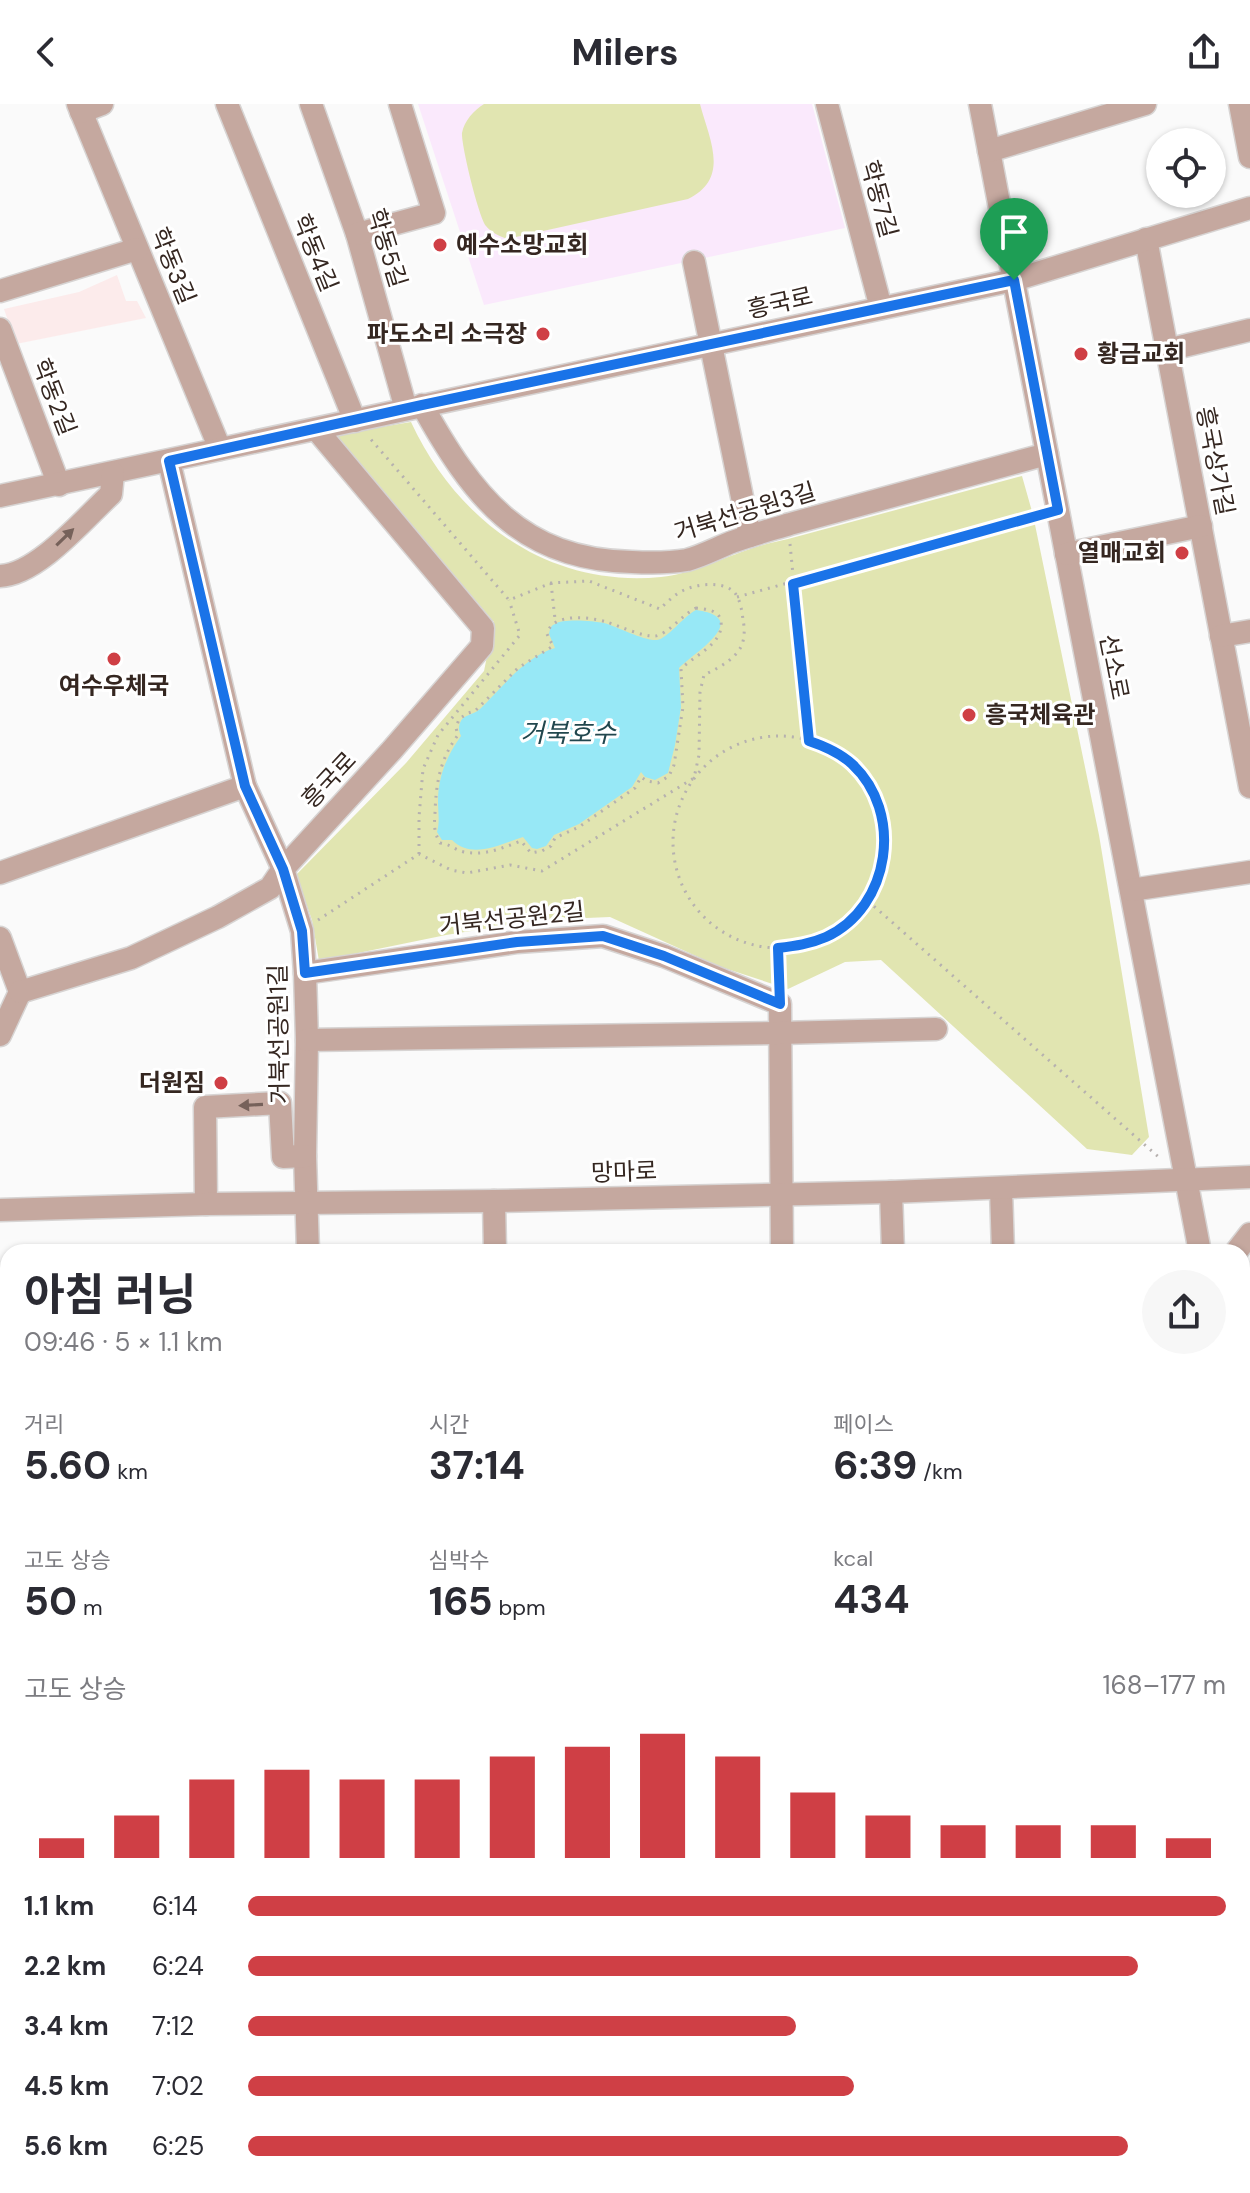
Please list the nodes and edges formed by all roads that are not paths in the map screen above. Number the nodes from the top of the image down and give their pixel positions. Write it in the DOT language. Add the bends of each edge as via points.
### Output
graph roads {
  1 [pos="227,104"];
  2 [pos="311,104"];
  3 [pos="400,104"];
  4 [pos="827,104"];
  5 [pos="980,104"];
  6 [pos="1240,104"];
  7 [pos="1130,106"];
  8 [pos="87,107"];
  9 [pos="989,151"];
  10 [pos="1250,157"];
  11 [pos="1250,208"];
  12 [pos="357,234"];
  13 [pos="1146,239"];
  14 [pos="137,249"];
  15 [pos="694,262"];
  16 [pos="1014,280"];
  17 [pos="0,291"];
  18 [pos="881,308"];
  19 [pos="0,329"];
  20 [pos="1250,330"];
  21 [pos="711,345"];
  22 [pos="1167,350"];
  23 [pos="414,407"];
  24 [pos="355,421"];
  25 [pos="316,429"];
  26 [pos="220,449"];
  27 [pos="1047,454"];
  28 [pos="169,461"];
  29 [pos="113,473"];
  30 [pos="59,485"];
  31 [pos="0,496"];
  32 [pos="1201,526"];
  33 [pos="750,536"];
  34 [pos="1066,554"];
  35 [pos="0,576"];
  36 [pos="1250,631"];
  37 [pos="1221,636"];
  38 [pos="1247,754"];
  39 [pos="245,786"];
  40 [pos="1250,787"];
  41 [pos="283,869"];
  42 [pos="1250,872"];
  43 [pos="0,873"];
  44 [pos="1131,890"];
  45 [pos="0,938"];
  46 [pos="305,973"];
  47 [pos="20,992"];
  48 [pos="936,1029"];
  49 [pos="780,1033"];
  50 [pos="0,1035"];
  51 [pos="307,1040"];
  52 [pos="305,1156"];
  53 [pos="1250,1178"];
  54 [pos="1186,1181"];
  55 [pos="1001,1189"];
  56 [pos="891,1192"];
  57 [pos="780,1194"];
  58 [pos="494,1201"];
  59 [pos="307,1202"];
  60 [pos="206,1204"];
  61 [pos="0,1210"];
  62 [pos="308,1244"];
  63 [pos="495,1244"];
  64 [pos="782,1244"];
  65 [pos="893,1244"];
  66 [pos="1003,1244"];
  67 [pos="1202,1244"];
  1 -- 24 [label="street, 학동4길"];
  2 -- 12 [label="street, 학동5길"];
  3 -- 12 [label="street" via="434,213"];
  4 -- 18 [label="street, 학동7길"];
  5 -- 9 [label="street, 선소로"];
  6 -- 10 [label="street"];
  7 -- 9 [label="street"];
  8 -- 14 [label="street, 학동3길"];
  9 -- 16 [label="street, 선소로"];
  11 -- 13 [label="street, 흥국로"];
  12 -- 23 [label="street, 학동5길"];
  13 -- 16 [label="street, 흥국로"];
  13 -- 22 [label="street, 흥국상가길"];
  14 -- 17 [label="street"];
  14 -- 26 [label="street, 학동3길"];
  15 -- 21 [label="street"];
  16 -- 18 [label="street, 흥국로"];
  16 -- 27 [label="street, 선소로"];
  18 -- 21 [label="street, 흥국로"];
  19 -- 30 [label="street, 학동2길"];
  20 -- 22 [label="street"];
  21 -- 23 [label="street, 흥국로"];
  21 -- 33 [label="street"];
  22 -- 32 [label="street, 흥국상가길"];
  23 -- 24 [label="street, 흥국로"];
  23 -- 33 [label="street, 거북선공원3길" via="498,513 533,539 572,555 615,562 687,560"];
  24 -- 25 [label="street, 흥국로"];
  25 -- 26 [label="street, 흥국로"];
  25 -- 41 [label="street, 흥국로" via="483,628 482,646"];
  26 -- 28 [label="street, 흥국로"];
  27 -- 33 [label="street, 거북선공원3길"];
  27 -- 34 [label="street, 선소로"];
  28 -- 29 [label="street, 흥국로"];
  28 -- 39 [label="street, 거북선공원1길"];
  29 -- 30 [label="street, 흥국로"];
  35 -- 29 [label="street, one-way" via="20,572 54,548 111,494"];
  30 -- 31 [label="street, 흥국로"];
  32 -- 34 [label="street"];
  32 -- 37 [label="street, 흥국상가길"];
  34 -- 44 [label="street, 선소로"];
  36 -- 37 [label="street"];
  37 -- 38 [label="street, 흥국상가길"];
  38 -- 40 [label="street, 흥국상가길"];
  39 -- 41 [label="street, 거북선공원1길"];
  39 -- 43 [label="street"];
  41 -- 46 [label="street, 거북선공원1길" via="302,931"];
  41 -- 47 [label="street" via="270,888 146,951"];
  42 -- 44 [label="street"];
  44 -- 54 [label="street, 선소로"];
  45 -- 47 [label="street"];
  46 -- 49 [label="street, 거북선공원2길" via="517,942 603,936 780,1004"];
  46 -- 51 [label="street, 거북선공원1길"];
  47 -- 50 [label="street"];
  48 -- 49 [label="street"];
  49 -- 51 [label="street"];
  49 -- 57 [label="street"];
  51 -- 52 [label="street, 거북선공원1길"];
  52 -- 59 [label="street, 거북선공원1길"];
  52 -- 60 [label="street, one-way" via="283,1157 280,1103 205,1107"];
  53 -- 54 [label="street, 망마로"];
  54 -- 55 [label="street, 망마로"];
  54 -- 67 [label="street, 선소로"];
  55 -- 56 [label="street, 망마로"];
  55 -- 66 [label="street"];
  56 -- 57 [label="street, 망마로"];
  56 -- 65 [label="street"];
  57 -- 58 [label="street, 망마로"];
  57 -- 64 [label="street"];
  58 -- 59 [label="street, 망마로"];
  58 -- 63 [label="street"];
  59 -- 60 [label="street, 망마로"];
  59 -- 62 [label="street, 거북선공원1길"];
  60 -- 61 [label="street, 망마로"];
}
